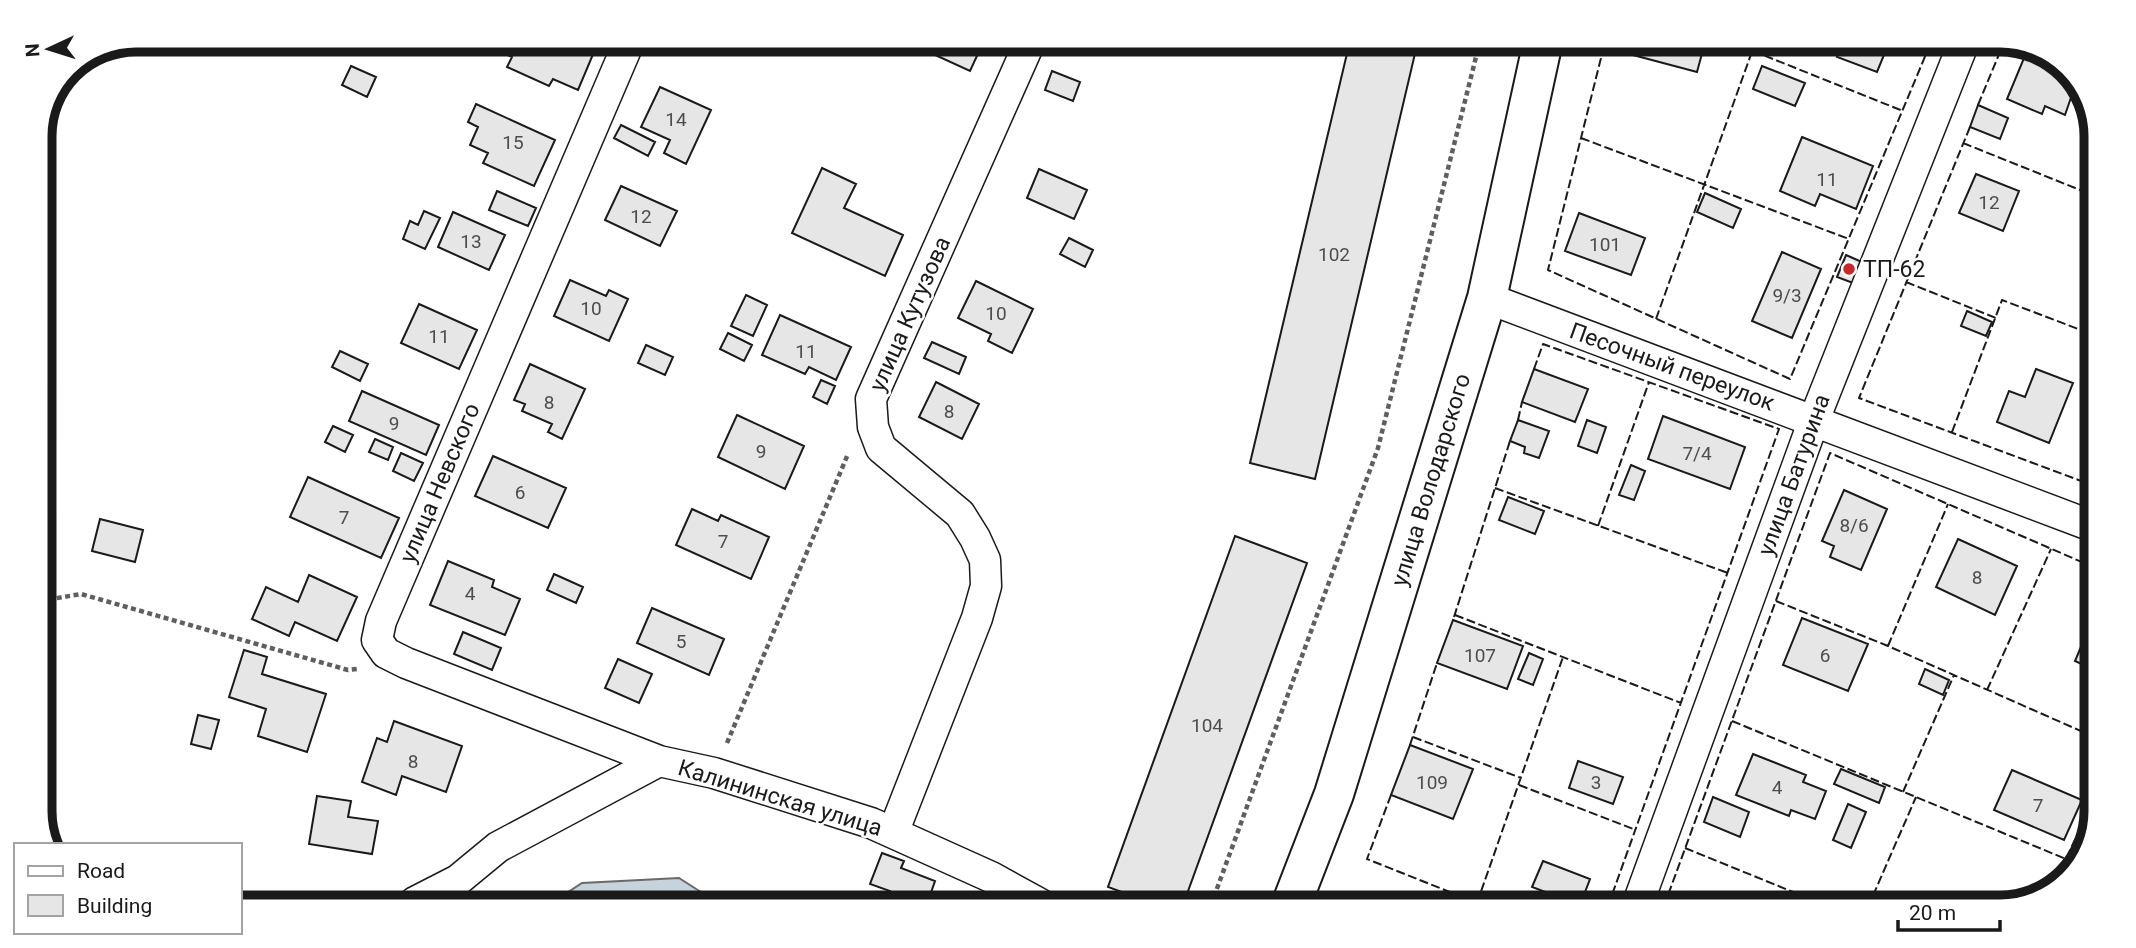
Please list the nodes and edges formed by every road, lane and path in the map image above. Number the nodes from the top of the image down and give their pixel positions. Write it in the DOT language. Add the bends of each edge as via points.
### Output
graph roads {
  1 [pos="624,53"];
  2 [pos="1025,53"];
  3 [pos="1477,53"];
  4 [pos="1540,53"];
  5 [pos="1960,53"];
  6 [pos="1487,298"];
  7 [pos="1814,419"];
  8 [pos="850,451"];
  9 [pos="2084,523"];
  10 [pos="53,599"];
  11 [pos="386,653"];
  12 [pos="659,761"];
  13 [pos="714,773"];
  14 [pos="892,833"];
  15 [pos="429,895"];
  16 [pos="1024,895"];
  17 [pos="1216,895"];
  18 [pos="1295,895"];
  19 [pos="1640,895"];
  1 -- 11 [label="street, улица Невского" via="380,621 377,640"];
  2 -- 14 [label="street, улица Кутузова" via="871,399 873,427 881,447 960,514 985,560 986,586 977,618"];
  3 -- 17 [label="path" via="1378,448"];
  4 -- 6 [label="main road, улица Володарского"];
  5 -- 7 [label="street, улица Батурина"];
  6 -- 7 [label="street, Песочный переулок"];
  6 -- 18 [label="main road, улица Володарского" via="1334,794"];
  7 -- 9 [label="street, Песочный переулок"];
  7 -- 19 [label="street, улица Батурина"];
  8 -- 13 [label="path"];
  10 -- 11 [label="path" via="81,594 348,670 363,668"];
  11 -- 12 [label="street"];
  12 -- 13 [label="street, Калининская улица"];
  12 -- 15 [label="street, Калининская улица" via="498,847 458,880"];
  13 -- 14 [label="street, Калининская улица"];
  14 -- 16 [label="street, Калининская улица"];
}
